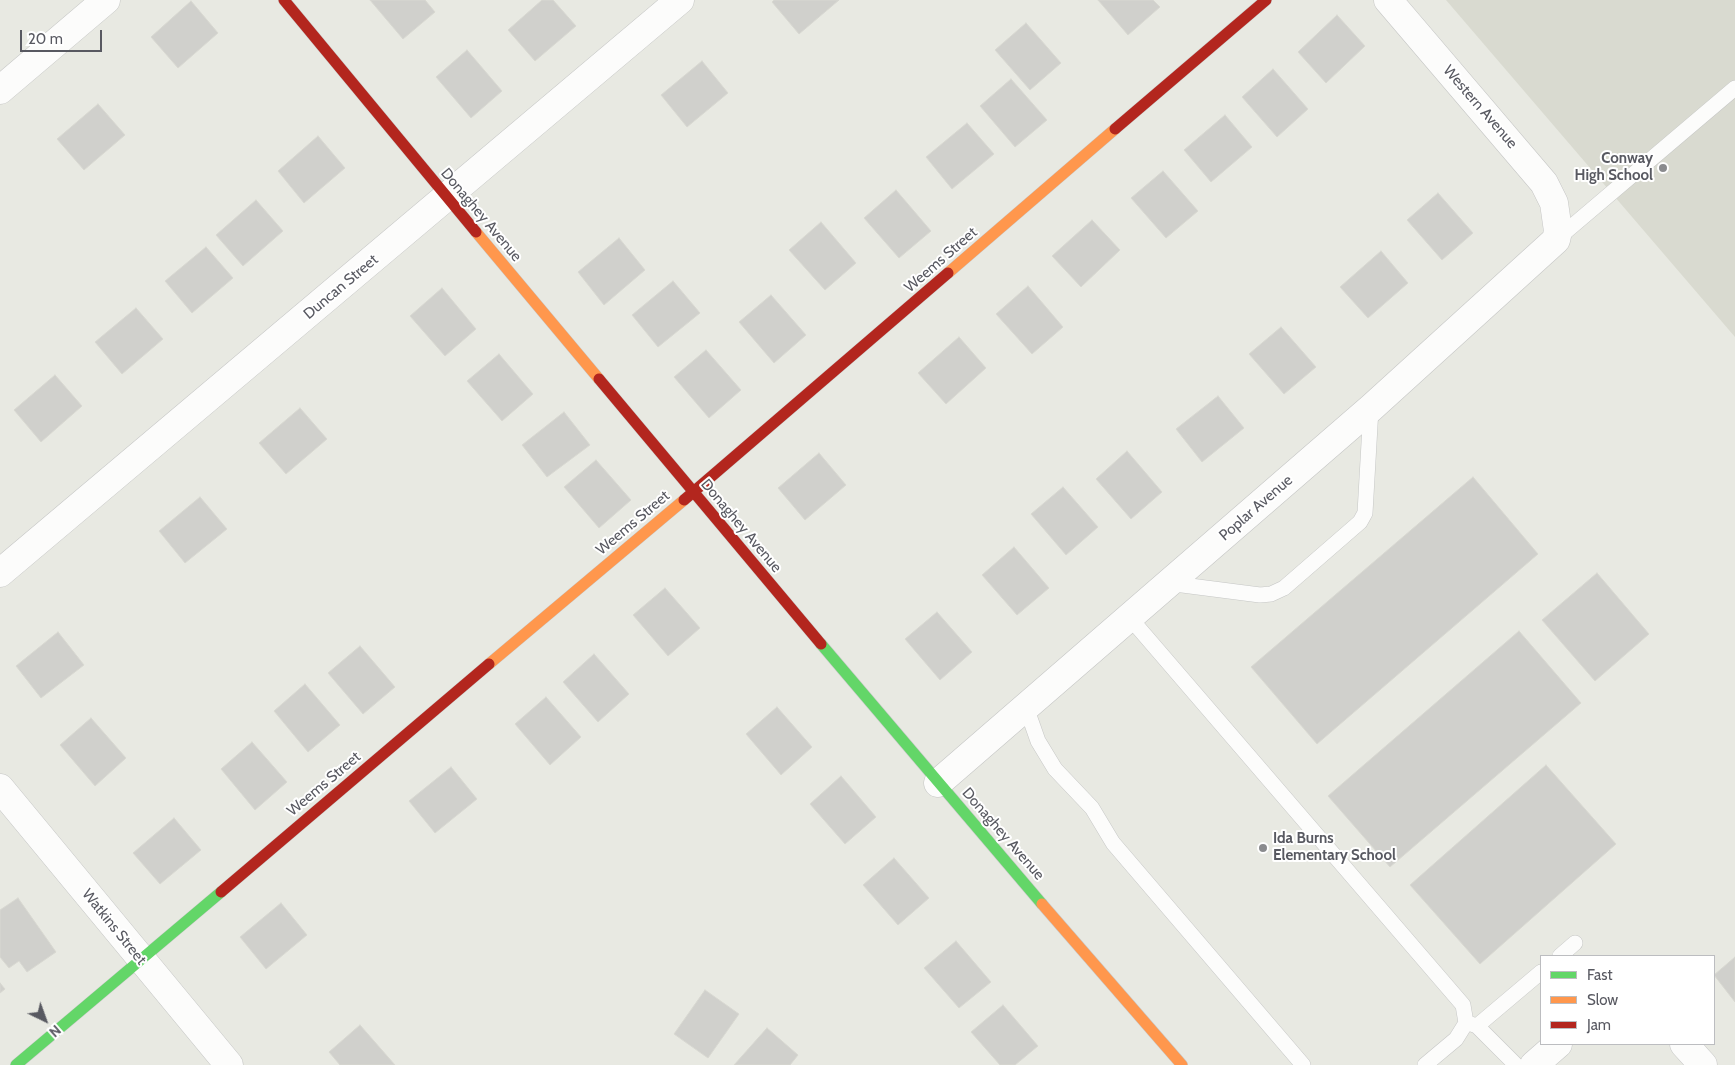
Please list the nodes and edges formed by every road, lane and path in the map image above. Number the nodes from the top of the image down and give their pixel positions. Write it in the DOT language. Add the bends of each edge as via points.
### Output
graph roads {
  1 [pos="106,0"];
  2 [pos="284,0"];
  3 [pos="680,0"];
  4 [pos="1266,0"];
  5 [pos="1388,0"];
  6 [pos="1735,88"];
  7 [pos="0,90"];
  8 [pos="447,197"];
  9 [pos="1556,231"];
  10 [pos="1371,408"];
  11 [pos="693,492"];
  12 [pos="0,573"];
  13 [pos="1167,584"];
  14 [pos="1130,618"];
  15 [pos="1026,708"];
  16 [pos="938,783"];
  17 [pos="0,788"];
  18 [pos="1575,943"];
  19 [pos="1561,955"];
  20 [pos="140,958"];
  21 [pos="1540,973"];
  22 [pos="1472,1024"];
  23 [pos="1557,1045"];
  24 [pos="1685,1045"];
  25 [pos="16,1065"];
  26 [pos="229,1065"];
  27 [pos="1182,1065"];
  28 [pos="1303,1065"];
  29 [pos="1425,1065"];
  30 [pos="1516,1065"];
  31 [pos="1534,1065"];
  32 [pos="1704,1065"];
  1 -- 7 [label="street"];
  2 -- 8 [label="street, Donaghey Avenue"];
  3 -- 8 [label="street, Duncan Street"];
  4 -- 11 [label="street, Weems Street"];
  5 -- 9 [label="street, Western Avenue" via="1544,183 1554,203"];
  6 -- 9 [label="lane"];
  8 -- 11 [label="street, Donaghey Avenue"];
  8 -- 12 [label="street, Duncan Street"];
  9 -- 10 [label="street, Poplar Avenue"];
  10 -- 13 [label="street, Poplar Avenue"];
  10 -- 13 [label="lane" via="1365,513 1360,522 1284,588 1260,595"];
  11 -- 16 [label="street, Donaghey Avenue"];
  11 -- 20 [label="street, Weems Street"];
  13 -- 14 [label="street, Poplar Avenue"];
  14 -- 15 [label="street, Poplar Avenue"];
  14 -- 22 [label="lane" via="1463,1004"];
  15 -- 16 [label="street, Poplar Avenue"];
  15 -- 28 [label="lane" via="1038,741 1055,769 1092,808 1113,842"];
  16 -- 27 [label="street, Donaghey Avenue"];
  17 -- 20 [label="street, Watkins Street"];
  18 -- 19 [label="lane"];
  20 -- 25 [label="street, Weems Street"];
  20 -- 26 [label="street, Watkins Street"];
  21 -- 22 [label="lane"];
  22 -- 29 [label="lane"];
  22 -- 30 [label="lane"];
  23 -- 31 [label="street"];
  24 -- 32 [label="street"];
}
